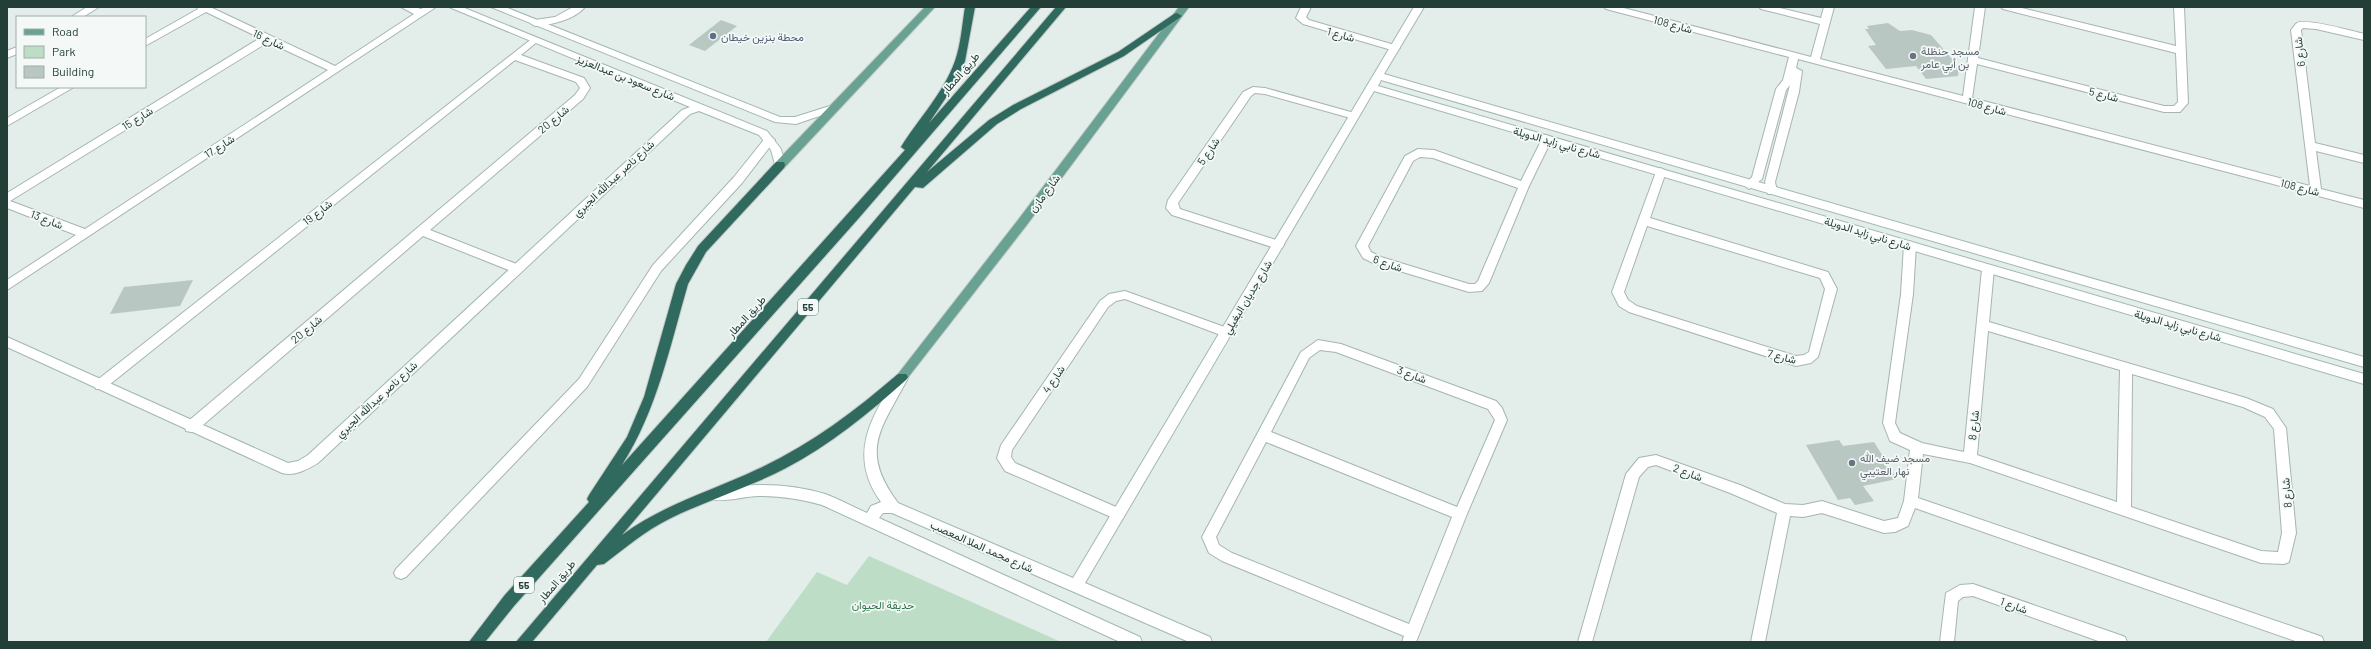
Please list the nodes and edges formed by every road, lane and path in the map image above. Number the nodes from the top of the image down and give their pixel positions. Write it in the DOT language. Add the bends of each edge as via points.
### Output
graph roads {
  1 [pos="94,7"];
  2 [pos="406,7"];
  3 [pos="431,7"];
  4 [pos="454,7"];
  5 [pos="496,7"];
  6 [pos="580,7"];
  7 [pos="930,7"];
  8 [pos="970,7"];
  9 [pos="1036,7"];
  10 [pos="1061,7"];
  11 [pos="1306,7"];
  12 [pos="1419,7"];
  13 [pos="1609,7"];
  14 [pos="1764,7"];
  15 [pos="1829,7"];
  16 [pos="1980,7"];
  17 [pos="2006,7"];
  18 [pos="2179,7"];
  19 [pos="204,8"];
  20 [pos="1180,11"];
  21 [pos="422,14"];
  22 [pos="78,16"];
  23 [pos="567,16"];
  24 [pos="1824,22"];
  25 [pos="535,23"];
  26 [pos="565,36"];
  27 [pos="2364,37"];
  28 [pos="267,38"];
  29 [pos="534,40"];
  30 [pos="146,42"];
  31 [pos="1395,48"];
  32 [pos="16,50"];
  33 [pos="2182,51"];
  34 [pos="7,55"];
  35 [pos="612,55"];
  36 [pos="514,56"];
  37 [pos="1797,56"];
  38 [pos="1973,60"];
  39 [pos="1815,61"];
  40 [pos="632,63"];
  41 [pos="600,66"];
  42 [pos="335,70"];
  43 [pos="617,73"];
  44 [pos="1378,76"];
  45 [pos="1372,87"];
  46 [pos="67,88"];
  47 [pos="1781,89"];
  48 [pos="1794,92"];
  49 [pos="1461,101"];
  50 [pos="1967,101"];
  51 [pos="687,107"];
  52 [pos="833,108"];
  53 [pos="1487,108"];
  54 [pos="1455,112"];
  55 [pos="1354,116"];
  56 [pos="779,120"];
  57 [pos="1480,120"];
  58 [pos="7,123"];
  59 [pos="766,137"];
  60 [pos="1547,139"];
  61 [pos="2312,146"];
  62 [pos="1763,157"];
  63 [pos="2364,160"];
  64 [pos="1776,161"];
  65 [pos="780,165"];
  66 [pos="1661,172"];
  67 [pos="1749,185"];
  68 [pos="1524,186"];
  69 [pos="1772,191"];
  70 [pos="2316,191"];
  71 [pos="7,198"];
  72 [pos="899,201"];
  73 [pos="7,204"];
  74 [pos="2364,204"];
  75 [pos="854,216"];
  76 [pos="1645,220"];
  77 [pos="1871,220"];
  78 [pos="421,231"];
  79 [pos="1910,231"];
  80 [pos="86,234"];
  81 [pos="1871,234"];
  82 [pos="1278,245"];
  83 [pos="1910,245"];
  84 [pos="515,268"];
  85 [pos="1988,270"];
  86 [pos="7,286"];
  87 [pos="1983,325"];
  88 [pos="1226,332"];
  89 [pos="7,342"];
  90 [pos="2334,353"];
  91 [pos="2364,362"];
  92 [pos="2126,368"];
  93 [pos="2337,371"];
  94 [pos="902,377"];
  95 [pos="2361,380"];
  96 [pos="100,385"];
  97 [pos="191,427"];
  98 [pos="1263,435"];
  99 [pos="1917,446"];
  100 [pos="1970,458"];
  101 [pos="706,497"];
  102 [pos="1912,501"];
  103 [pos="893,507"];
  104 [pos="1784,510"];
  105 [pos="2124,510"];
  106 [pos="1118,514"];
  107 [pos="1460,514"];
  108 [pos="872,521"];
  109 [pos="574,530"];
  110 [pos="401,573"];
  111 [pos="1075,586"];
  112 [pos="509,601"];
  113 [pos="554,605"];
  114 [pos="1410,637"];
  115 [pos="468,642"];
  116 [pos="476,642"];
  117 [pos="523,642"];
  118 [pos="1135,642"];
  119 [pos="1204,642"];
  120 [pos="1585,642"];
  121 [pos="1758,642"];
  122 [pos="1947,642"];
  123 [pos="2120,642"];
  124 [pos="2317,642"];
  1 -- 22 [label="street"];
  2 -- 21 [label="street"];
  3 -- 21 [label="street, شارع 17"];
  4 -- 29 [label="street, شارع سعود بن عبدالعزيز"];
  5 -- 25 [label="street, شارع سعود بن عبدالعزيز"];
  6 -- 23 [label="street"];
  7 -- 52 [label="main road"];
  8 -- 75 [label="highway" via="963,51 950,82"];
  9 -- 75 [label="highway, طريق المطار / 55"];
  10 -- 72 [label="highway, طريق المطار / 55"];
  11 -- 31 [label="street, شارع 1" via="1301,18 1306,22"];
  12 -- 31 [label="street, شارع جديان البغيلي"];
  13 -- 37 [label="street, شارع 108"];
  14 -- 24 [label="street"];
  15 -- 24 [label="street"];
  16 -- 38 [label="street"];
  17 -- 33 [label="street"];
  18 -- 33 [label="street, شارع 5"];
  19 -- 28 [label="street, شارع 16"];
  19 -- 30 [label="street"];
  20 -- 72 [label="highway" via="1121,54 993,122"];
  20 -- 94 [label="main road, شارع مازن" via="995,259"];
  21 -- 42 [label="street, شارع 17"];
  23 -- 25 [label="street" via="546,23"];
  23 -- 26 [label="street" via="562,22"];
  24 -- 39 [label="street"];
  25 -- 26 [label="street, شارع سعود بن عبدالعزيز"];
  26 -- 35 [label="street, شارع سعود بن عبدالعزيز"];
  27 -- 61 [label="street, شارع 6" via="2316,26 2300,25 2296,30"];
  28 -- 42 [label="street, شارع 16"];
  28 -- 71 [label="street, شارع 15"];
  29 -- 36 [label="street, شارع 19"];
  29 -- 41 [label="street, شارع سعود بن عبدالعزيز"];
  31 -- 44 [label="street, شارع جديان البغيلي"];
  32 -- 34 [label="street"];
  33 -- 38 [label="street, شارع 5" via="2183,104 2176,110"];
  35 -- 40 [label="street, شارع سعود بن عبدالعزيز"];
  35 -- 41 [label="street" via="610,62"];
  36 -- 78 [label="street, شارع 20" via="580,80 585,88 579,97"];
  36 -- 96 [label="street, شارع 19"];
  37 -- 39 [label="street, شارع 108"];
  37 -- 47 [label="street" via="1788,80"];
  37 -- 48 [label="street"];
  38 -- 50 [label="street"];
  39 -- 50 [label="street, شارع 108"];
  40 -- 43 [label="street" via="620,66"];
  40 -- 56 [label="street, شارع سعود بن عبدالعزيز"];
  41 -- 43 [label="street, شارع سعود بن عبدالعزيز"];
  42 -- 80 [label="street, شارع 17"];
  43 -- 51 [label="street, شارع سعود بن عبدالعزيز"];
  44 -- 45 [label="street, شارع جديان البغيلي"];
  44 -- 49 [label="street, شارع نابي زايد الدويلة"];
  45 -- 54 [label="street, شارع نابي زايد الدويلة"];
  45 -- 55 [label="street, شارع جديان البغيلي"];
  46 -- 58 [label="street"];
  47 -- 48 [label="street"];
  47 -- 62 [label="street"];
  48 -- 64 [label="street"];
  49 -- 53 [label="street, شارع نابي زايد الدويلة"];
  49 -- 54 [label="street" via="1462,106"];
  50 -- 70 [label="street, شارع 108"];
  51 -- 59 [label="street, شارع ناصر عبدالله الجبري" via="700,107"];
  51 -- 84 [label="street, شارع ناصر عبدالله الجبري"];
  52 -- 56 [label="street, شارع سعود بن عبدالعزيز" via="796,121"];
  52 -- 65 [label="main road"];
  53 -- 57 [label="street" via="1482,108 1476,113"];
  53 -- 67 [label="street, شارع نابي زايد الدويلة"];
  54 -- 57 [label="street, شارع نابي زايد الدويلة"];
  55 -- 82 [label="street, شارع جديان البغيلي"];
  55 -- 82 [label="street, شارع 5" via="1265,91 1253,90 1247,94 1172,203 1172,208 1176,212"];
  56 -- 59 [label="street"];
  57 -- 60 [label="street, شارع نابي زايد الدويلة"];
  59 -- 65 [label="street" via="776,149"];
  59 -- 110 [label="street" via="738,180 657,268 583,383"];
  60 -- 66 [label="street, شارع نابي زايد الدويلة"];
  60 -- 68 [label="street, شارع 6"];
  61 -- 63 [label="street"];
  61 -- 70 [label="street, شارع 6"];
  62 -- 64 [label="street"];
  62 -- 67 [label="street" via="1757,179"];
  64 -- 69 [label="street" via="1770,182"];
  65 -- 109 [label="highway" via="702,249 692,265 682,284 650,397 632,439"];
  66 -- 76 [label="street, شارع 7"];
  66 -- 81 [label="street, شارع نابي زايد الدويلة"];
  67 -- 69 [label="street, شارع نابي زايد الدويلة"];
  68 -- 68 [label="street, شارع 6" via="1483,283 1478,288 1470,288 1377,260 1367,255 1362,246 1409,159 1418,153 1434,154"];
  69 -- 77 [label="street, شارع نابي زايد الدويلة"];
  70 -- 74 [label="street, شارع 108"];
  72 -- 113 [label="highway, طريق المطار / 55"];
  73 -- 80 [label="street, شارع 13"];
  75 -- 109 [label="highway, طريق المطار / 55"];
  76 -- 76 [label="street, شارع 7" via="1618,292 1623,303 1633,309 1796,361 1807,360 1814,354 1831,289 1824,275"];
  77 -- 79 [label="street, شارع نابي زايد الدويلة"];
  77 -- 81 [label="street" via="1884,228 1880,233"];
  78 -- 84 [label="street"];
  78 -- 97 [label="street, شارع 20"];
  79 -- 83 [label="street" via="1901,231 1898,234 1901,241"];
  79 -- 90 [label="street, شارع نابي زايد الدويلة"];
  80 -- 86 [label="street, شارع 17"];
  81 -- 83 [label="street, شارع نابي زايد الدويلة"];
  82 -- 88 [label="street, شارع جديان البغيلي"];
  83 -- 85 [label="street, شارع نابي زايد الدويلة"];
  83 -- 99 [label="street" via="1907,294 1889,423 1890,432 1896,438"];
  84 -- 97 [label="street, شارع ناصر عبدالله الجبري" via="313,459 301,466 288,469"];
  85 -- 87 [label="street, شارع 8"];
  85 -- 93 [label="street, شارع نابي زايد الدويلة"];
  87 -- 92 [label="street, شارع 8"];
  87 -- 100 [label="street, شارع 8"];
  88 -- 106 [label="street, شارع جديان البغيلي"];
  88 -- 106 [label="street, شارع 4" via="1125,296 1113,297 1104,304 1006,449 1004,458 1010,467"];
  89 -- 96 [label="street, شارع ناصر عبدالله الجبري"];
  90 -- 91 [label="street, شارع نابي زايد الدويلة"];
  90 -- 93 [label="street" via="2330,360"];
  92 -- 105 [label="street"];
  92 -- 105 [label="street, شارع 8" via="2246,403 2269,413 2280,428 2290,533 2284,558 2261,557"];
  93 -- 95 [label="street, شارع نابي زايد الدويلة"];
  94 -- 101 [label="highway" via="863,412 816,445 763,474"];
  94 -- 103 [label="street" via="878,416 871,439 869,458 878,485"];
  96 -- 97 [label="street, شارع ناصر عبدالله الجبري"];
  98 -- 107 [label="street"];
  98 -- 107 [label="street, شارع 3" via="1305,355 1318,345 1337,347 1492,405 1501,420"];
  98 -- 114 [label="street, شارع 3" via="1209,536 1214,549"];
  99 -- 100 [label="street" via="1938,453"];
  99 -- 102 [label="street"];
  100 -- 105 [label="street, شارع 8"];
  101 -- 108 [label="street" via="740,491 776,490 805,494"];
  101 -- 113 [label="highway" via="650,523 599,560"];
  102 -- 104 [label="street" via="1903,522 1884,527 1822,507 1803,511"];
  102 -- 124 [label="street"];
  103 -- 108 [label="street" via="886,505 878,508 872,514"];
  103 -- 111 [label="street, شارع محمد الملا المعصب"];
  104 -- 120 [label="street, شارع 2" via="1656,460 1644,462 1633,474"];
  104 -- 121 [label="street"];
  106 -- 111 [label="street, شارع جديان البغيلي"];
  107 -- 114 [label="street, شارع 3"];
  108 -- 118 [label="street"];
  109 -- 112 [label="highway, طريق المطار / 55"];
  111 -- 119 [label="street, شارع محمد الملا المعصب"];
  112 -- 115 [label="highway"];
  112 -- 116 [label="highway, طريق المطار / 55"];
  113 -- 117 [label="highway, طريق المطار / 55"];
  122 -- 123 [label="street, شارع 1" via="1951,598 1960,591 1973,590"];
}
